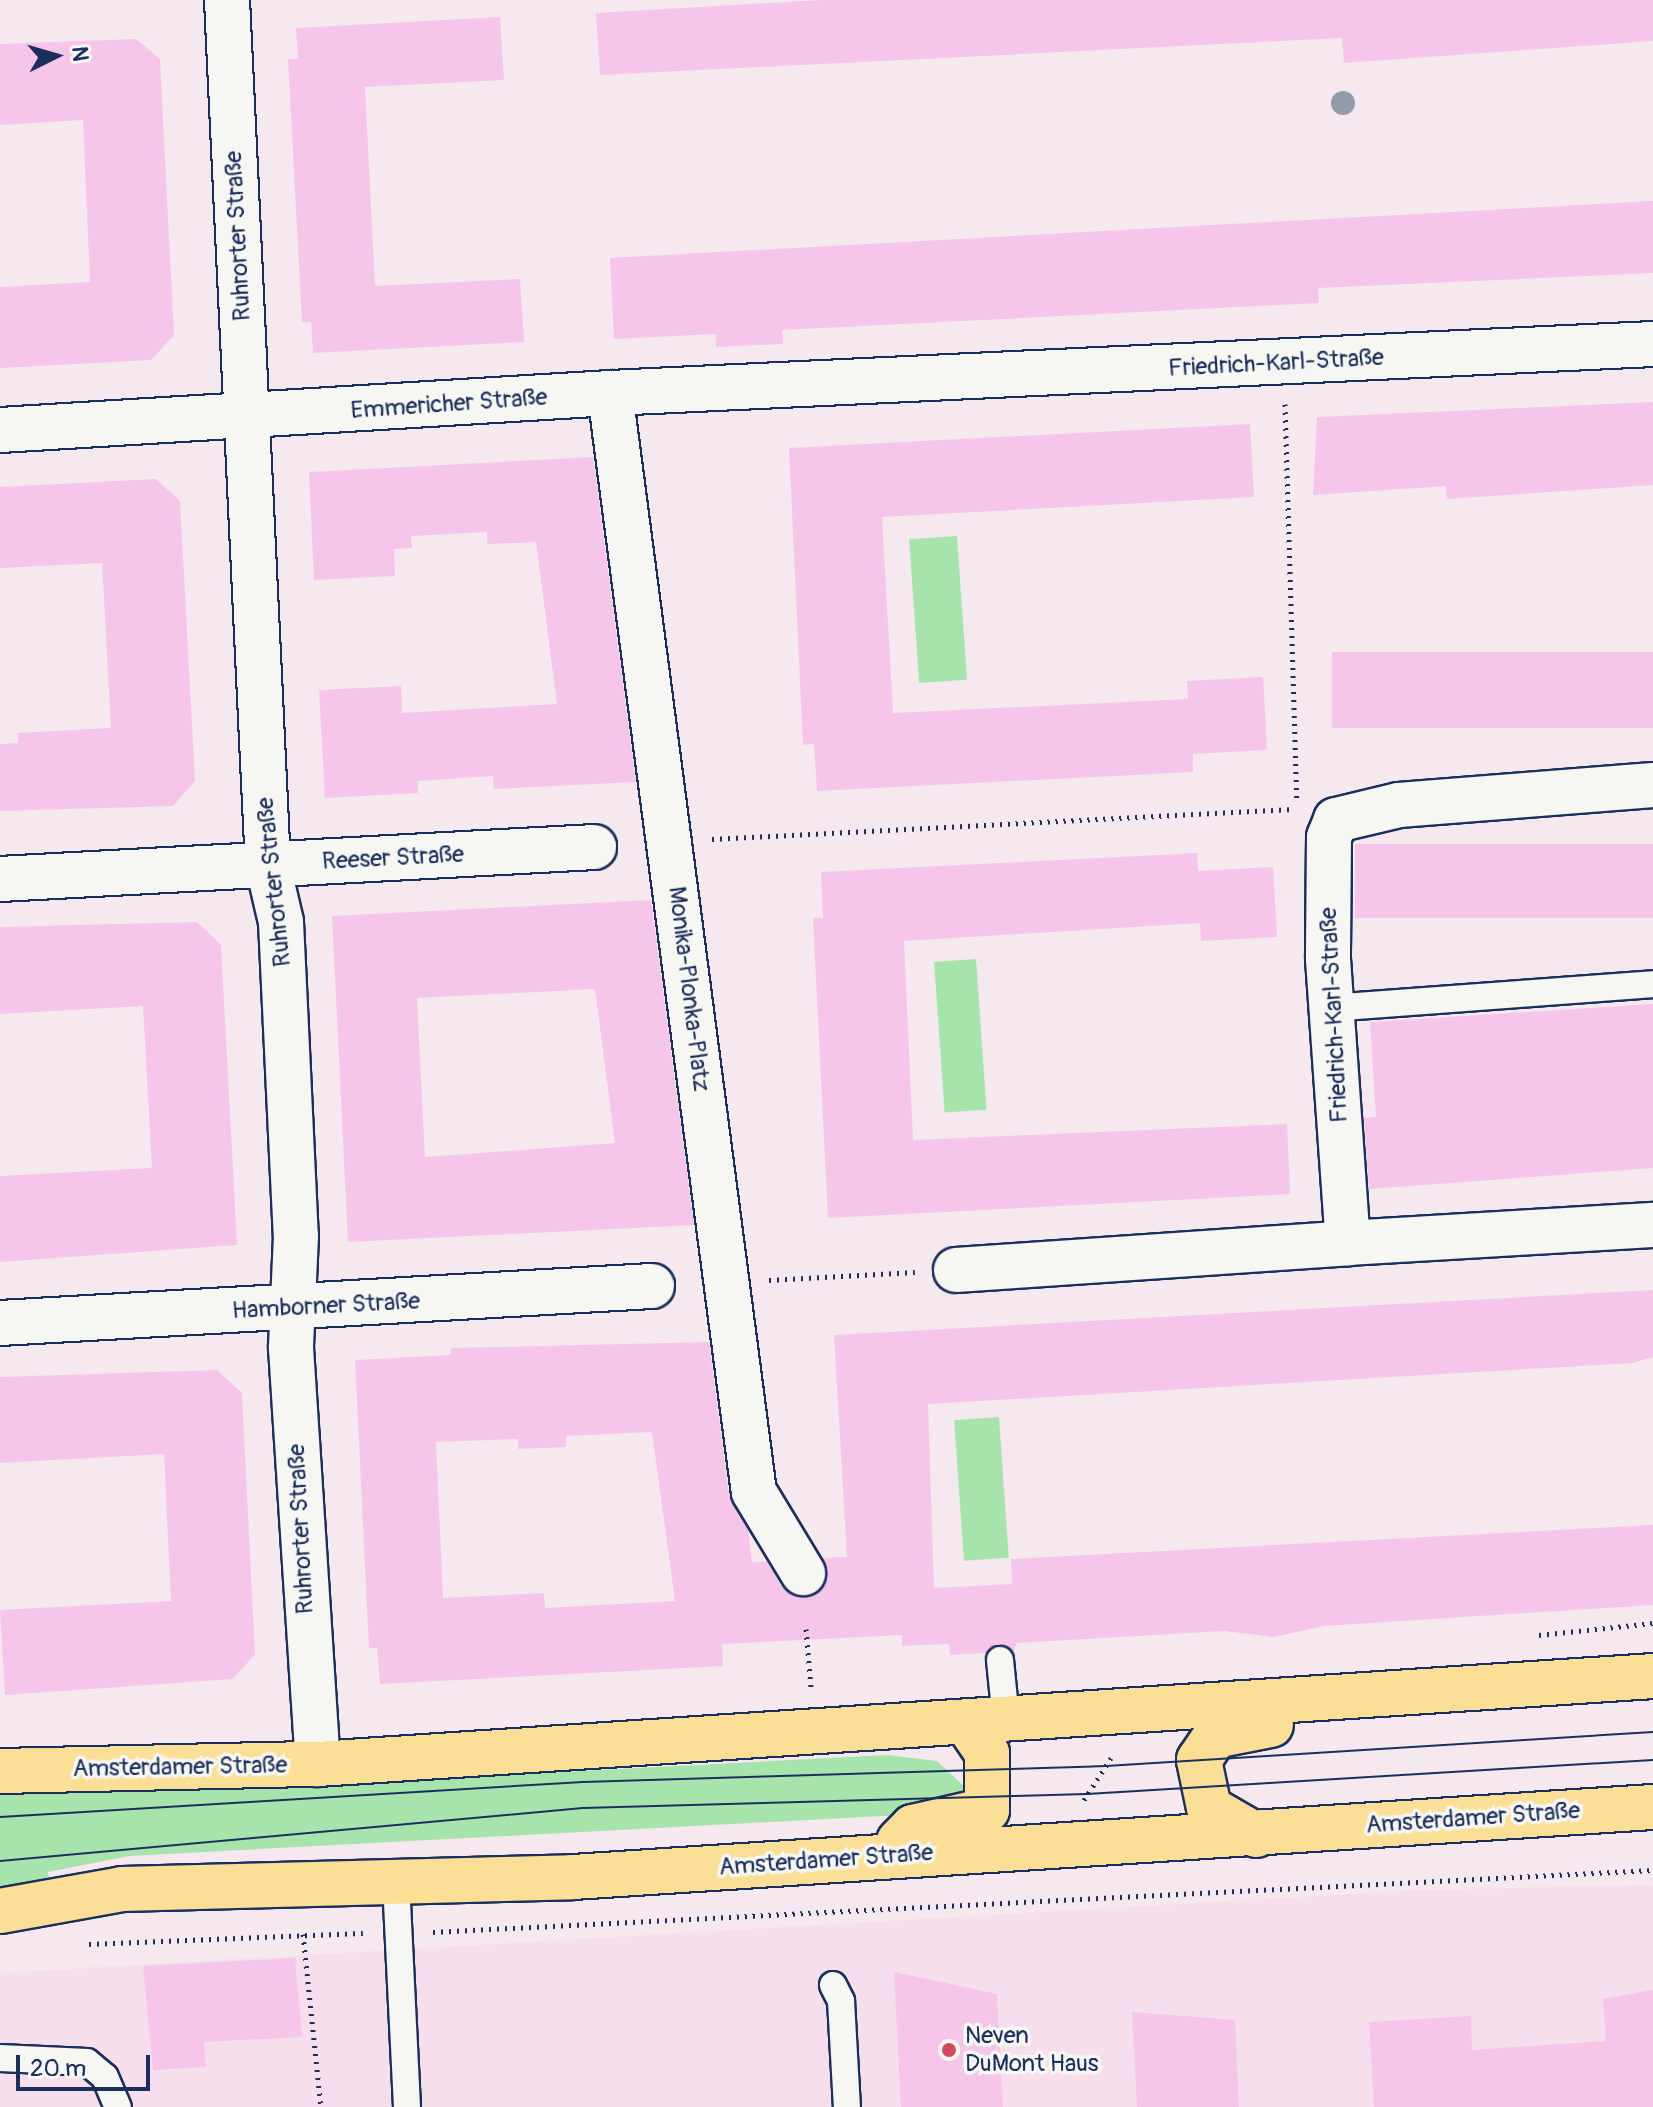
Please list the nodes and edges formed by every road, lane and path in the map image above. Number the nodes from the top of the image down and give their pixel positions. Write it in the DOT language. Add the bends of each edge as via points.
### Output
graph roads {
  1 [pos="227,0"];
  2 [pos="1653,344"];
  3 [pos="1284,363"];
  4 [pos="899,380"];
  5 [pos="610,393"];
  6 [pos="247,417"];
  7 [pos="0,430"];
  8 [pos="1653,785"];
  9 [pos="1317,814"];
  10 [pos="670,841"];
  11 [pos="594,847"];
  12 [pos="268,866"];
  13 [pos="0,879"];
  14 [pos="1653,984"];
  15 [pos="1329,1008"];
  16 [pos="1653,1225"];
  17 [pos="1348,1243"];
  18 [pos="956,1270"];
  19 [pos="727,1282"];
  20 [pos="652,1286"];
  21 [pos="295,1308"];
  22 [pos="0,1323"];
  23 [pos="803,1573"];
  24 [pos="806,1629"];
  25 [pos="1000,1660"];
  26 [pos="1653,1676"];
  27 [pos="811,1692"];
  28 [pos="1321,1700"];
  29 [pos="986,1721"];
  30 [pos="1118,1746"];
  31 [pos="318,1764"];
  32 [pos="0,1771"];
  33 [pos="1653,1807"];
  34 [pos="1092,1811"];
  35 [pos="1256,1835"];
  36 [pos="1134,1843"];
  37 [pos="883,1857"];
  38 [pos="1653,1870"];
  39 [pos="396,1882"];
  40 [pos="1132,1897"];
  41 [pos="0,1911"];
  42 [pos="399,1933"];
  43 [pos="303,1934"];
  44 [pos="80,1944"];
  45 [pos="833,1985"];
  46 [pos="0,2058"];
  47 [pos="118,2107"];
  48 [pos="321,2107"];
  49 [pos="407,2107"];
  50 [pos="847,2107"];
  1 -- 6 [label="street, Ruhrorter Straße"];
  2 -- 3 [label="street, Friedrich-Karl-Straße"];
  3 -- 4 [label="street, Friedrich-Karl-Straße"];
  3 -- 9 [label="path"];
  4 -- 5 [label="street, Emmericher Straße"];
  5 -- 6 [label="street, Emmericher Straße"];
  5 -- 10 [label="street, Monika-Plonka-Platz"];
  6 -- 7 [label="street, Emmericher Straße"];
  6 -- 12 [label="street, Ruhrorter Straße"];
  8 -- 9 [label="street"];
  9 -- 10 [label="path"];
  9 -- 15 [label="street, Friedrich-Karl-Straße" via="1329,837"];
  10 -- 19 [label="street, Monika-Plonka-Platz"];
  11 -- 12 [label="street, Reeser Straße"];
  12 -- 13 [label="street, Reeser Straße"];
  12 -- 21 [label="street, Ruhrorter Straße" via="281,922"];
  14 -- 15 [label="lane"];
  15 -- 17 [label="street, Friedrich-Karl-Straße"];
  16 -- 17 [label="street"];
  17 -- 18 [label="street"];
  18 -- 19 [label="path"];
  19 -- 23 [label="street, Monika-Plonka-Platz" via="754,1492"];
  20 -- 21 [label="street, Hamborner Straße"];
  21 -- 22 [label="street, Hamborner Straße"];
  21 -- 31 [label="street, Ruhrorter Straße" via="291,1348"];
  24 -- 27 [label="path"];
  25 -- 29 [label="lane"];
  26 -- 28 [label="main road, Amsterdamer Straße"];
  28 -- 29 [label="main road, Amsterdamer Straße"];
  28 -- 35 [label="main road" via="1289,1724 1215,1736 1199,1760 1209,1808"];
  29 -- 31 [label="main road, Amsterdamer Straße"];
  29 -- 37 [label="main road" via="987,1810 913,1827"];
  30 -- 34 [label="path" via="1077,1812"];
  31 -- 32 [label="main road, Amsterdamer Straße"];
  33 -- 35 [label="main road, Amsterdamer Straße"];
  35 -- 36 [label="main road, Amsterdamer Straße"];
  36 -- 37 [label="main road, Amsterdamer Straße"];
  36 -- 40 [label="path"];
  37 -- 39 [label="main road, Amsterdamer Straße"];
  38 -- 40 [label="path"];
  39 -- 41 [label="main road, Amsterdamer Straße" via="122,1889"];
  39 -- 42 [label="lane"];
  40 -- 42 [label="path"];
  42 -- 43 [label="path"];
  42 -- 49 [label="lane"];
  43 -- 44 [label="path"];
  43 -- 48 [label="path"];
  45 -- 50 [label="lane" via="841,2001"];
  46 -- 47 [label="lane" via="87,2062 105,2077"];
}
